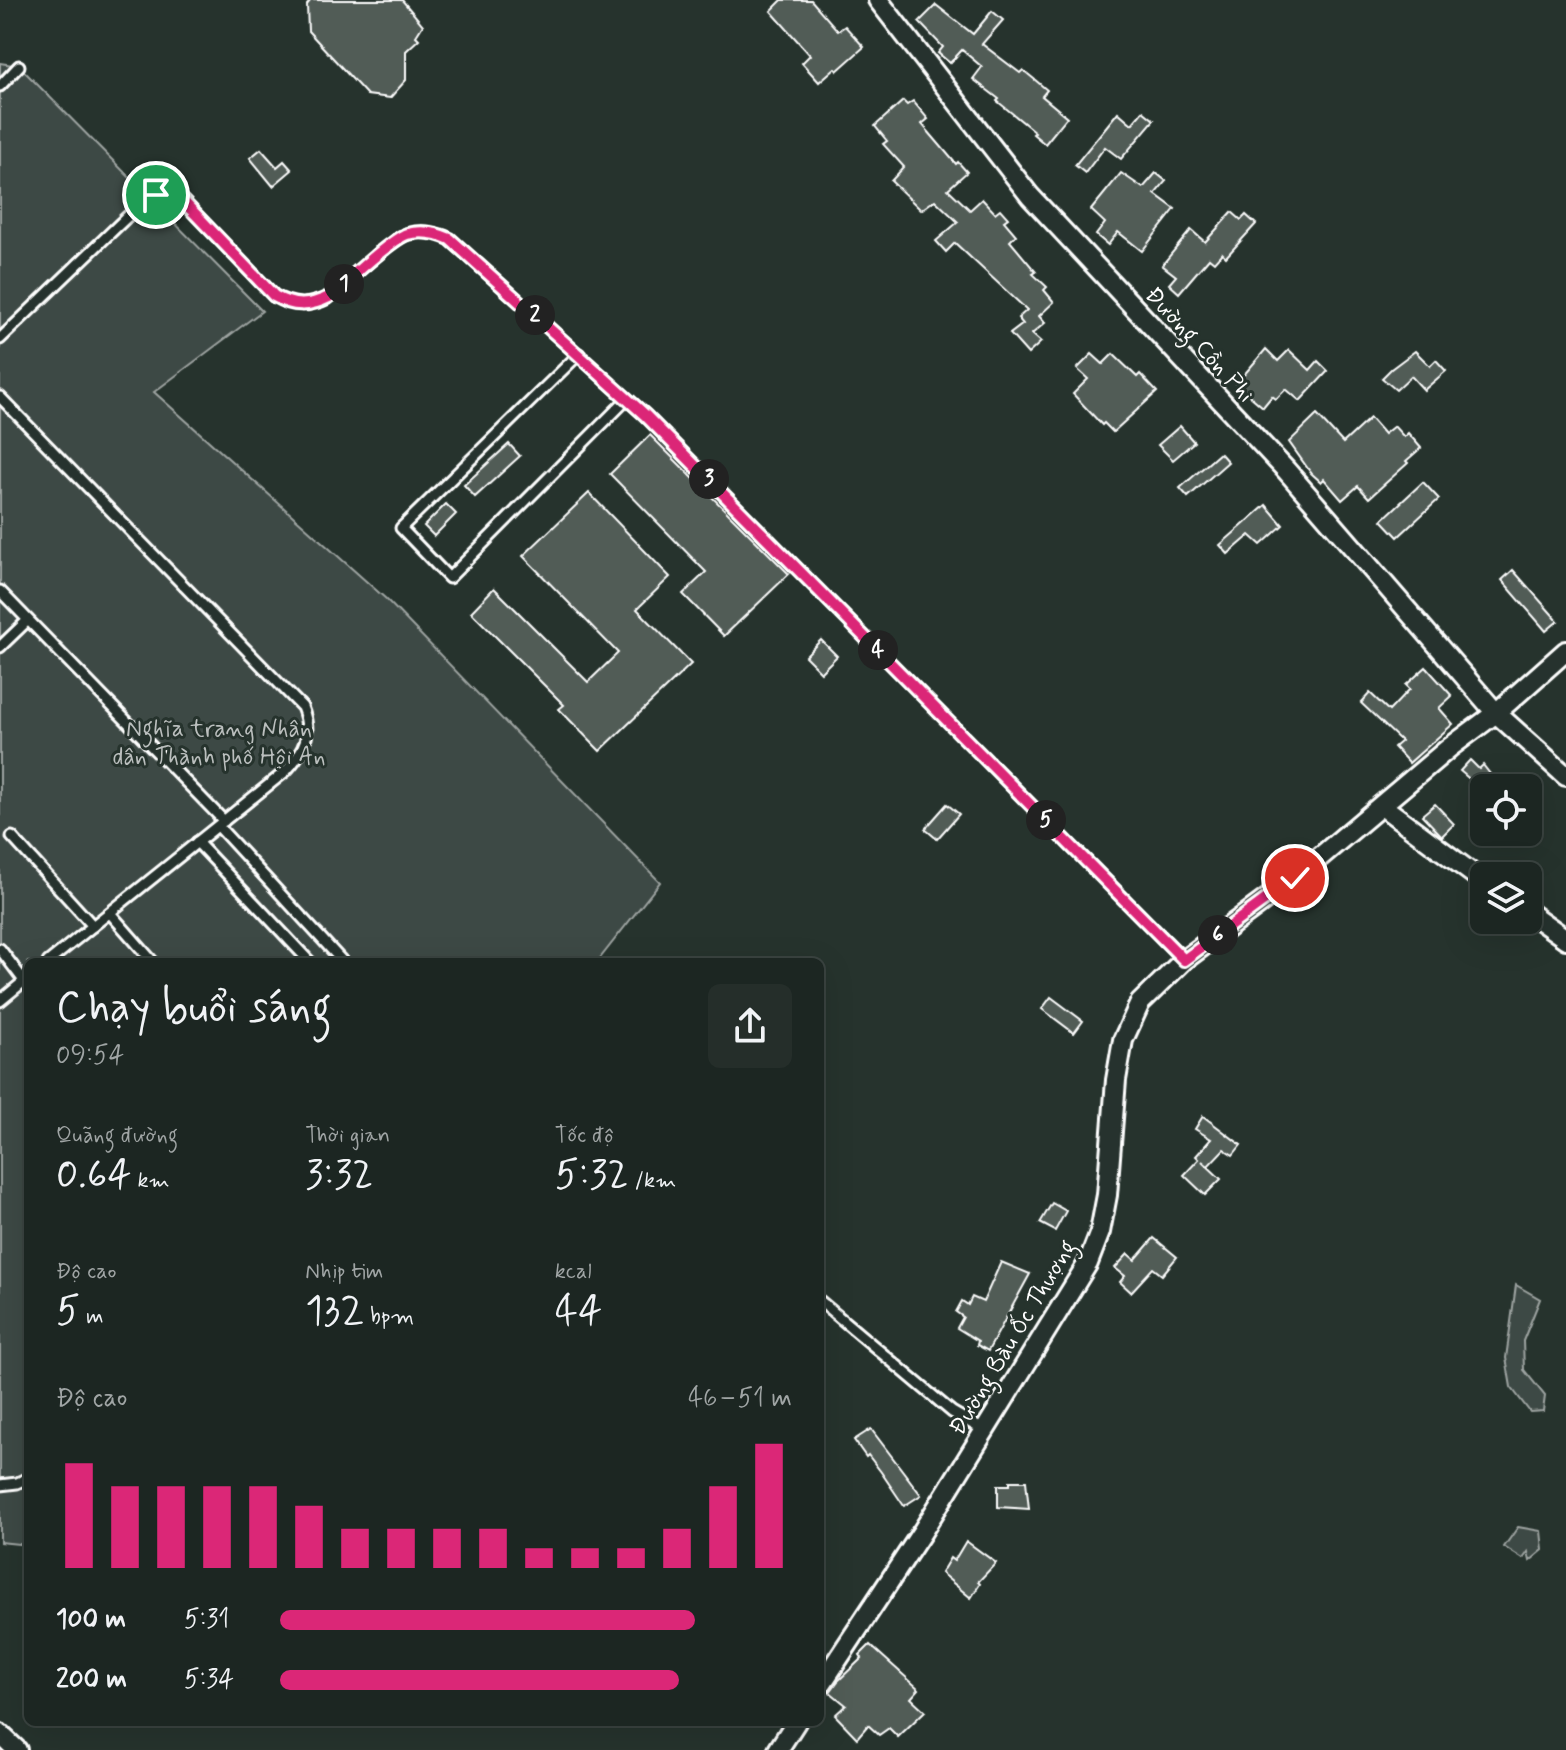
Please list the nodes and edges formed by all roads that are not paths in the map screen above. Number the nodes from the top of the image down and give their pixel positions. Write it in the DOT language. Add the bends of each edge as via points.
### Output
graph roads {
  1 [pos="878,0"];
  2 [pos="19,66"];
  3 [pos="0,86"];
  4 [pos="0,339"];
  5 [pos="579,354"];
  6 [pos="0,397"];
  7 [pos="627,399"];
  8 [pos="0,591"];
  9 [pos="28,620"];
  10 [pos="0,647"];
  11 [pos="1566,651"];
  12 [pos="1496,713"];
  13 [pos="1566,776"];
  14 [pos="1382,806"];
  15 [pos="221,824"];
  16 [pos="12,837"];
  17 [pos="197,842"];
  18 [pos="1470,872"];
  19 [pos="110,913"];
  20 [pos="1542,922"];
  21 [pos="93,926"];
  22 [pos="1566,939"];
  23 [pos="0,949"];
  24 [pos="53,958"];
  25 [pos="149,958"];
  26 [pos="306,958"];
  27 [pos="339,958"];
  28 [pos="1184,960"];
  29 [pos="24,978"];
  30 [pos="24,984"];
  31 [pos="0,1001"];
  32 [pos="824,1304"];
  33 [pos="985,1431"];
  34 [pos="24,1480"];
  35 [pos="0,1485"];
  36 [pos="824,1680"];
  37 [pos="793,1726"];
  38 [pos="0,1734"];
  39 [pos="17,1750"];
  40 [pos="778,1750"];
  1 -- 12 [label="street, Đường Cồn Phi" via="1030,196 1286,470"];
  2 -- 3 [label="lane"];
  4 -- 5 [label="lane" via="129,215 166,193 179,197 287,304 329,297 406,234 440,234"];
  5 -- 7 [label="lane"];
  5 -- 7 [label="lane" via="401,528 449,578"];
  6 -- 15 [label="lane" via="302,707 308,722 302,754"];
  7 -- 28 [label="lane"];
  8 -- 9 [label="lane"];
  9 -- 10 [label="lane"];
  9 -- 15 [label="lane"];
  11 -- 12 [label="street, Đường Bàu Ốc Thượng"];
  12 -- 13 [label="street, Đường Cồn Phi"];
  12 -- 14 [label="street, Đường Bàu Ốc Thượng"];
  14 -- 18 [label="street"];
  14 -- 28 [label="street, Đường Bàu Ốc Thượng"];
  15 -- 17 [label="lane"];
  15 -- 27 [label="lane"];
  16 -- 21 [label="lane"];
  17 -- 19 [label="lane"];
  17 -- 26 [label="lane"];
  19 -- 21 [label="lane"];
  19 -- 25 [label="lane"];
  20 -- 22 [label="street"];
  21 -- 24 [label="lane"];
  23 -- 29 [label="lane"];
  28 -- 33 [label="street, Đường Bàu Ốc Thượng" via="1140,1003 1123,1040 1107,1195 1088,1263"];
  30 -- 31 [label="lane"];
  32 -- 33 [label="lane" via="952,1412"];
  33 -- 36 [label="street, Đường Bàu Ốc Thượng"];
  34 -- 35 [label="lane"];
  37 -- 40 [label="street"];
  38 -- 39 [label="street"];
}
